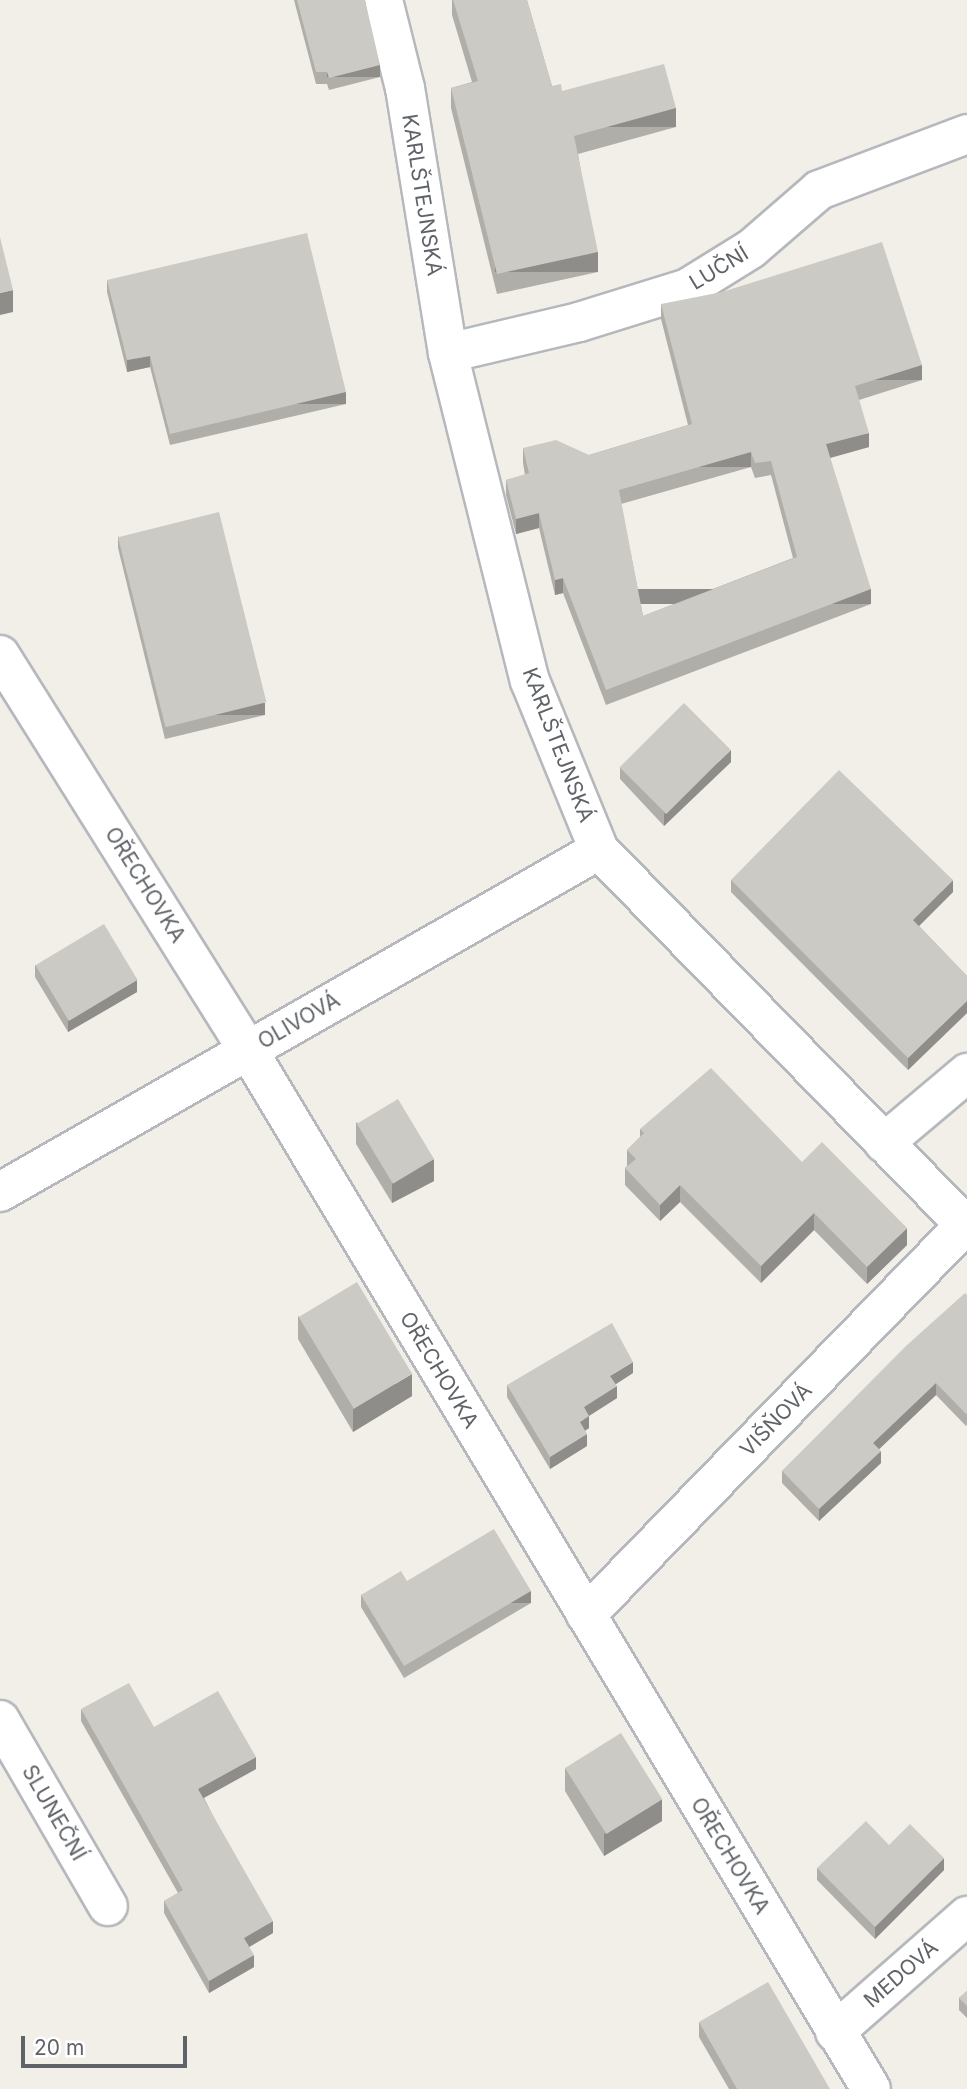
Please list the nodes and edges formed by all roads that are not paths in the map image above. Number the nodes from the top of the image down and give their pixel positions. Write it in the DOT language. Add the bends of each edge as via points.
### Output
graph roads {
  1 [pos="383,0"];
  2 [pos="967,134"];
  3 [pos="447,352"];
  4 [pos="0,655"];
  5 [pos="599,850"];
  6 [pos="248,1050"];
  7 [pos="967,1073"];
  8 [pos="884,1143"];
  9 [pos="0,1192"];
  10 [pos="966,1226"];
  11 [pos="586,1615"];
  12 [pos="0,1720"];
  13 [pos="108,1906"];
  14 [pos="967,1916"];
  15 [pos="835,2032"];
  16 [pos="871,2089"];
  1 -- 3 [label="street, KARLŠTEJNSKÁ" via="405,88"];
  2 -- 3 [label="street, LUČNÍ" via="819,190 751,249 688,288 579,322"];
  3 -- 5 [label="street, KARLŠTEJNSKÁ" via="530,681"];
  4 -- 6 [label="street, OŘECHOVKA"];
  5 -- 6 [label="street, OLIVOVÁ"];
  5 -- 8 [label="street, KARLŠTEJNSKÁ"];
  6 -- 9 [label="street, OLIVOVÁ"];
  6 -- 11 [label="street, OŘECHOVKA"];
  7 -- 8 [label="street"];
  8 -- 10 [label="street, KARLŠTEJNSKÁ"];
  10 -- 11 [label="street, VIŠŇOVÁ"];
  11 -- 15 [label="street, OŘECHOVKA"];
  12 -- 13 [label="street, SLUNEČNÍ"];
  14 -- 15 [label="street, MEDOVÁ"];
  15 -- 16 [label="street, OŘECHOVKA"];
}
